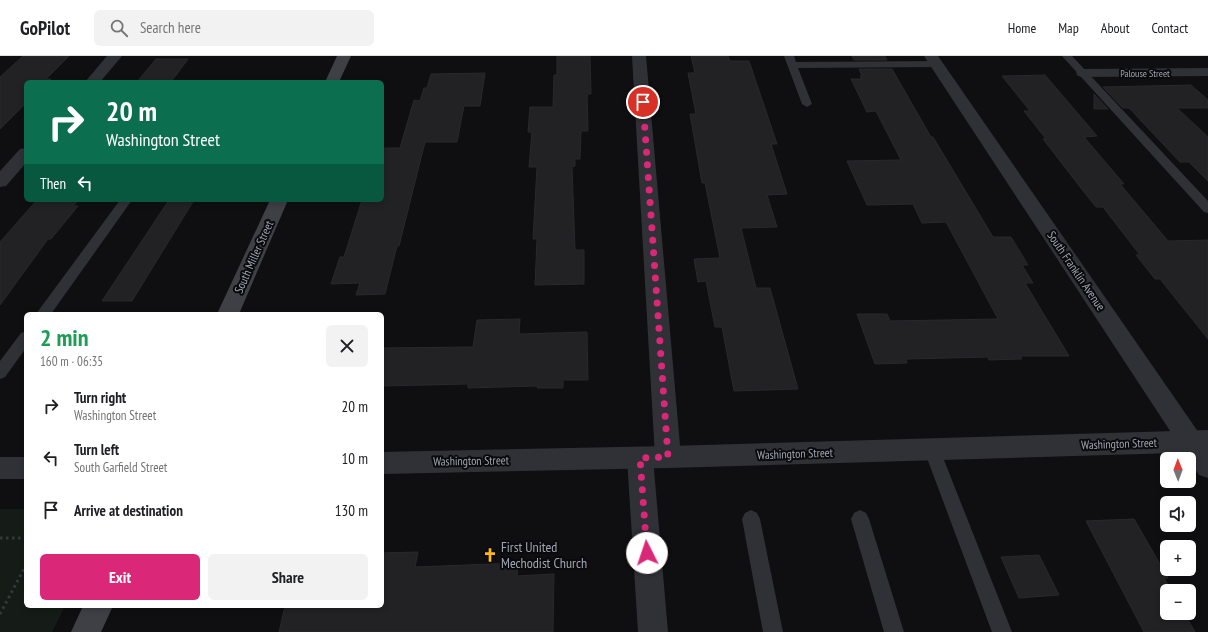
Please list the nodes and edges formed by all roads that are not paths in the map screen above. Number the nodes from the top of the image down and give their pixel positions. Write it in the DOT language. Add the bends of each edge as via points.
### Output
graph roads {
  1 [pos="115,56"];
  2 [pos="344,56"];
  3 [pos="1067,56"];
  4 [pos="791,60"];
  5 [pos="640,63"];
  6 [pos="937,65"];
  7 [pos="1208,72"];
  8 [pos="1083,73"];
  9 [pos="94,80"];
  10 [pos="333,80"];
  11 [pos="807,104"];
  12 [pos="24,155"];
  13 [pos="0,182"];
  14 [pos="125,202"];
  15 [pos="278,202"];
  16 [pos="1208,209"];
  17 [pos="44,312"];
  18 [pos="229,312"];
  19 [pos="24,340"];
  20 [pos="0,372"];
  21 [pos="1199,441"];
  22 [pos="932,450"];
  23 [pos="668,457"];
  24 [pos="640,458"];
  25 [pos="384,463"];
  26 [pos="1208,467"];
  27 [pos="0,468"];
  28 [pos="24,468"];
  29 [pos="860,518"];
  30 [pos="751,519"];
  31 [pos="97,608"];
  32 [pos="86,632"];
  33 [pos="653,632"];
  34 [pos="773,632"];
  35 [pos="894,632"];
  36 [pos="1002,632"];
  1 -- 9 [label="street"];
  2 -- 10 [label="main road"];
  3 -- 8 [label="lane"];
  4 -- 6 [label="lane"];
  4 -- 11 [label="lane"];
  5 -- 23 [label="street"];
  6 -- 21 [label="street, South Franklin Avenue"];
  7 -- 8 [label="street, Palouse Street"];
  8 -- 16 [label="lane"];
  12 -- 13 [label="street"];
  14 -- 17 [label="lane"];
  15 -- 18 [label="main road, South Miller Street"];
  19 -- 20 [label="lane"];
  21 -- 22 [label="street, Washington Street"];
  21 -- 26 [label="street, South Franklin Avenue"];
  22 -- 23 [label="street, Washington Street"];
  22 -- 36 [label="lane"];
  23 -- 24 [label="street, Washington Street"];
  24 -- 25 [label="street, Washington Street"];
  24 -- 33 [label="street"];
  27 -- 28 [label="street"];
  29 -- 35 [label="lane"];
  30 -- 34 [label="lane"];
  31 -- 32 [label="main road"];
}
